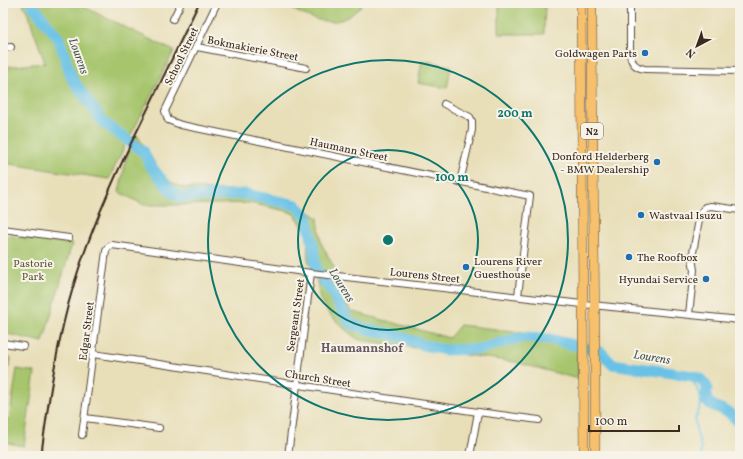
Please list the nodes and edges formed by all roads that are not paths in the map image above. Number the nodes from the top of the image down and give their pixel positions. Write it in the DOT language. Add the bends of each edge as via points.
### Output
graph roads {
  1 [pos="181,3"];
  2 [pos="217,3"];
  3 [pos="581,3"];
  4 [pos="592,3"];
  5 [pos="630,3"];
  6 [pos="173,19"];
  7 [pos="11,47"];
  8 [pos="197,47"];
  9 [pos="3,48"];
  10 [pos="306,68"];
  11 [pos="740,71"];
  12 [pos="444,104"];
  13 [pos="167,118"];
  14 [pos="460,182"];
  15 [pos="740,210"];
  16 [pos="3,229"];
  17 [pos="69,238"];
  18 [pos="108,247"];
  19 [pos="314,273"];
  20 [pos="518,296"];
  21 [pos="582,304"];
  22 [pos="596,305"];
  23 [pos="689,314"];
  24 [pos="740,320"];
  25 [pos="3,343"];
  26 [pos="23,346"];
  27 [pos="93,354"];
  28 [pos="296,384"];
  29 [pos="478,412"];
  30 [pos="85,418"];
  31 [pos="539,420"];
  32 [pos="160,428"];
  33 [pos="82,435"];
  34 [pos="288,456"];
  35 [pos="470,456"];
  36 [pos="584,456"];
  37 [pos="595,456"];
  1 -- 6 [label="street"];
  2 -- 8 [label="street, School Street"];
  3 -- 21 [label="highway, N2"];
  4 -- 22 [label="highway, N2" via="592,160"];
  5 -- 11 [label="street" via="630,54 636,66 645,69"];
  7 -- 9 [label="street"];
  8 -- 10 [label="street, Bokmakierie Street"];
  8 -- 13 [label="street, School Street" via="165,112"];
  12 -- 14 [label="street" via="470,117 472,121"];
  13 -- 14 [label="street, Haumann Street" via="173,123"];
  14 -- 20 [label="street, Haumann Street" via="530,196"];
  15 -- 23 [label="street" via="711,206 703,209 699,217 692,258 694,270"];
  16 -- 17 [label="street"];
  18 -- 19 [label="street, Lourens Street" via="114,245"];
  18 -- 27 [label="street, Edgar Street"];
  19 -- 20 [label="street, Lourens Street"];
  19 -- 28 [label="street, Sergeant Street"];
  20 -- 21 [label="street, Lourens Street"];
  21 -- 22 [label="street, Lourens Street"];
  21 -- 36 [label="highway, N2"];
  22 -- 23 [label="street, Lourens Street"];
  22 -- 37 [label="highway, N2"];
  23 -- 24 [label="street, Lourens Street"];
  25 -- 26 [label="street"];
  27 -- 28 [label="street, Church Street"];
  27 -- 30 [label="street, Edgar Street"];
  28 -- 29 [label="street, Church Street"];
  28 -- 34 [label="street, Sergeant Street"];
  29 -- 31 [label="street, Church Street"];
  29 -- 35 [label="street"];
  30 -- 32 [label="street"];
  30 -- 33 [label="street, Edgar Street"];
}
